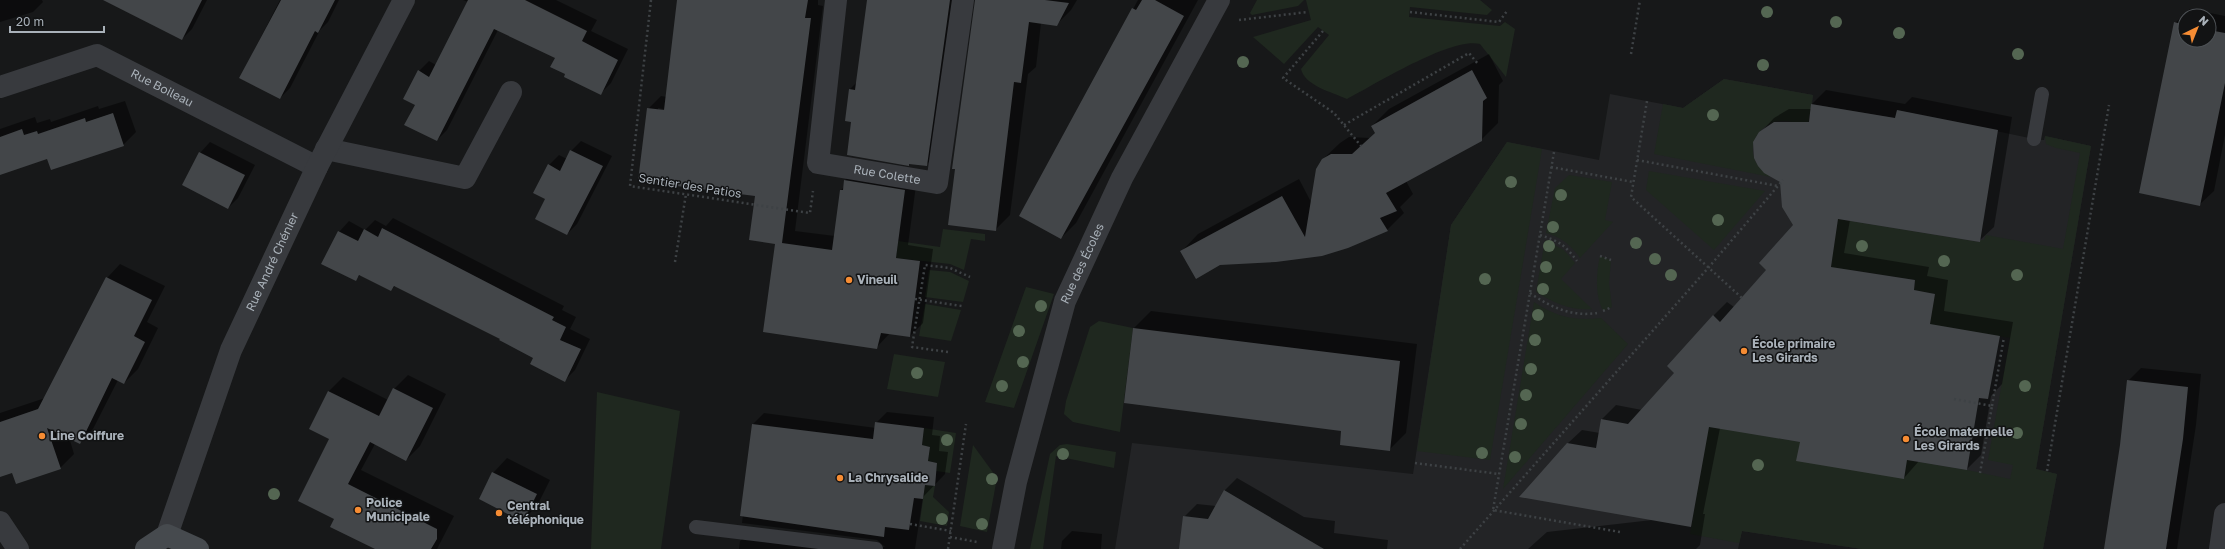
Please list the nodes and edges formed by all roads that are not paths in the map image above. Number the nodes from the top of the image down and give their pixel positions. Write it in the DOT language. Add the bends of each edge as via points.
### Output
graph roads {
  1 [pos="404,0"];
  2 [pos="836,0"];
  3 [pos="963,0"];
  4 [pos="1219,0"];
  5 [pos="0,87"];
  6 [pos="511,92"];
  7 [pos="2042,94"];
  8 [pos="2034,139"];
  9 [pos="322,158"];
  10 [pos="2225,514"];
  11 [pos="0,522"];
  12 [pos="696,527"];
  13 [pos="167,535"];
  14 [pos="18,549"];
  15 [pos="146,549"];
  16 [pos="198,549"];
  17 [pos="876,549"];
  18 [pos="1003,549"];
  19 [pos="2220,549"];
  1 -- 9 [label="street, Rue André Chénier"];
  2 -- 3 [label="street, Rue Colette" via="818,163 937,182"];
  4 -- 18 [label="street, Rue des Écoles" via="1122,178 1065,301 1016,482"];
  5 -- 9 [label="street, Rue Boileau" via="97,54"];
  6 -- 9 [label="street, Rue Boileau" via="465,178"];
  7 -- 8 [label="lane"];
  9 -- 13 [label="street, Rue André Chénier" via="231,350"];
  10 -- 19 [label="street"];
  11 -- 14 [label="street"];
  12 -- 17 [label="lane"];
  13 -- 15 [label="street"];
  13 -- 16 [label="street"];
}
